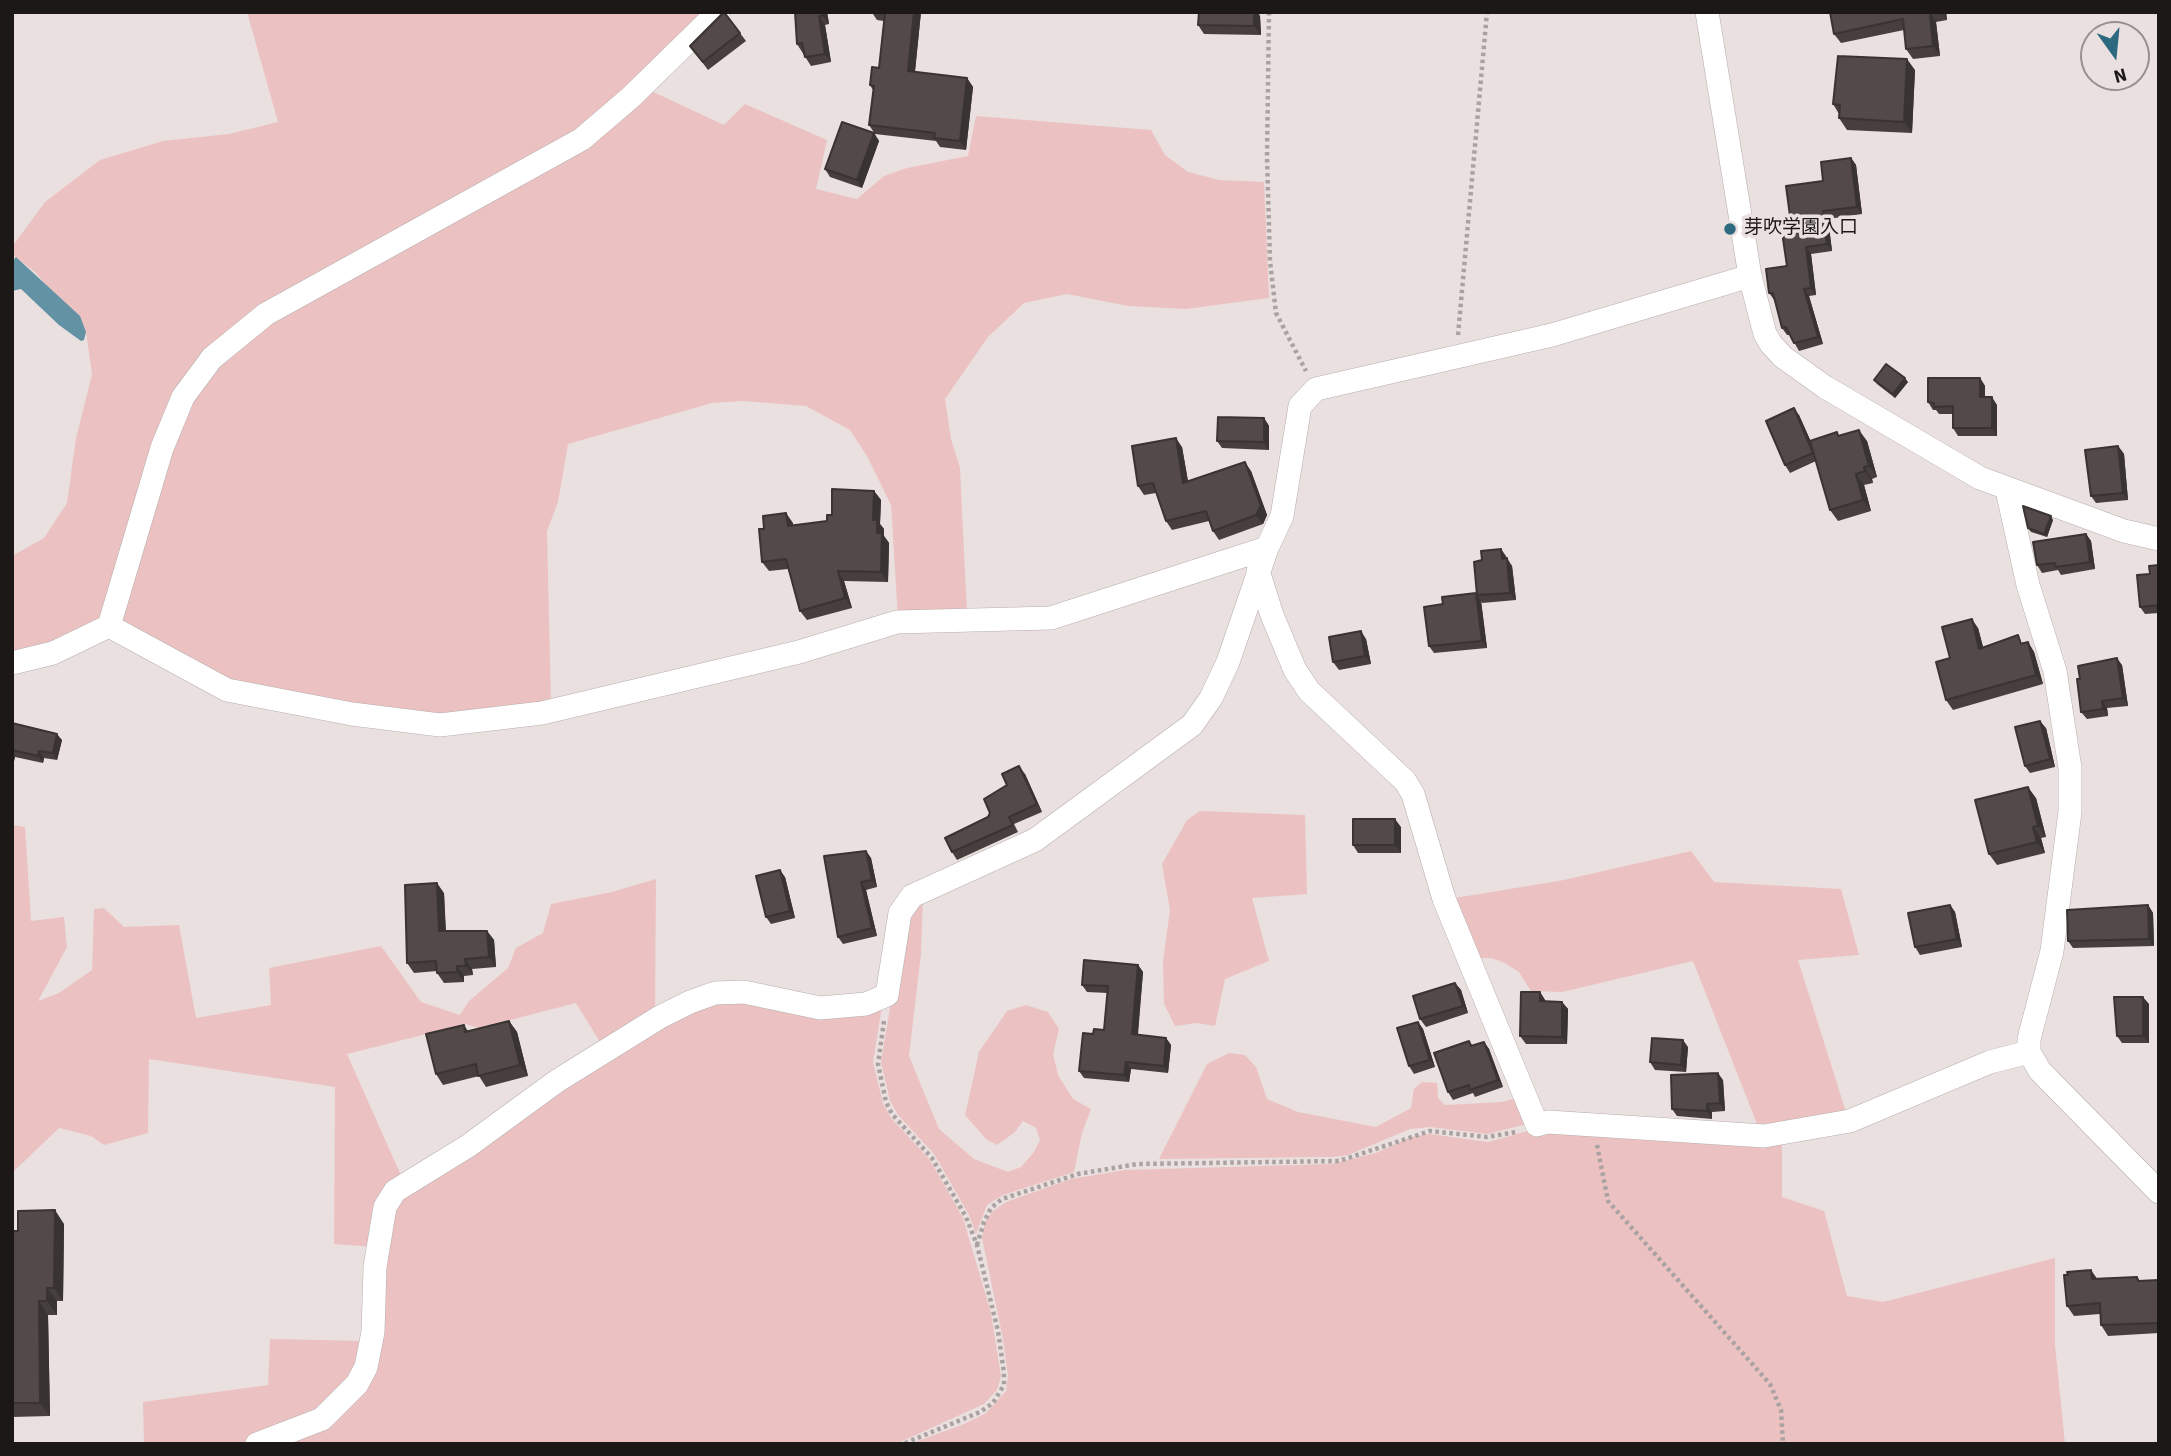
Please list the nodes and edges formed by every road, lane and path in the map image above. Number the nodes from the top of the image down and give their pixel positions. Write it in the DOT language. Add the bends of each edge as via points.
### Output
graph roads {
  1 [pos="718,12"];
  2 [pos="1269,12"];
  3 [pos="1488,12"];
  4 [pos="1707,12"];
  5 [pos="1750,276"];
  6 [pos="1457,357"];
  7 [pos="1316,389"];
  8 [pos="2007,490"];
  9 [pos="2159,539"];
  10 [pos="1267,548"];
  11 [pos="1258,570"];
  12 [pos="109,626"];
  13 [pos="12,663"];
  14 [pos="887,995"];
  15 [pos="2029,1052"];
  16 [pos="1537,1125"];
  17 [pos="1595,1127"];
  18 [pos="2159,1192"];
  19 [pos="977,1245"];
  20 [pos="257,1444"];
  21 [pos="903,1444"];
  22 [pos="1783,1444"];
  1 -- 12 [label="street" via="582,139 267,314 212,358 183,397 162,447"];
  2 -- 7 [label="path" via="1267,156 1276,313"];
  3 -- 6 [label="path"];
  4 -- 5 [label="street"];
  5 -- 6 [label="street" via="1552,335"];
  5 -- 8 [label="street" via="1765,334 1783,357 1836,393"];
  6 -- 7 [label="street"];
  7 -- 10 [label="street" via="1300,406 1282,516"];
  8 -- 9 [label="street"];
  8 -- 15 [label="street" via="2028,585 2055,671 2070,768 2070,813 2052,951"];
  10 -- 11 [label="street"];
  10 -- 12 [label="street" via="1051,618 897,622 799,652 541,713 440,725 227,690"];
  11 -- 14 [label="street" via="1228,662 1192,724 1035,840 912,896 900,913"];
  11 -- 16 [label="street" via="1295,670 1309,691 1405,781 1413,794 1444,899"];
  12 -- 13 [label="street" via="53,653"];
  14 -- 19 [label="path" via="878,1064 886,1102 932,1158"];
  14 -- 20 [label="street" via="866,1004 820,1008 744,992 715,993 690,1002 557,1081 468,1146 395,1191 385,1207 375,1267 373,1332 366,1367 357,1384 322,1419"];
  15 -- 17 [label="street" via="1990,1062 1850,1121 1764,1136"];
  15 -- 18 [label="street" via="2040,1071"];
  16 -- 17 [label="street"];
  16 -- 19 [label="path" via="1503,1137 1430,1130 1339,1161 1137,1164 1079,1174 1002,1199 984,1222"];
  17 -- 22 [label="path" via="1608,1201 1770,1384 1781,1410"];
  19 -- 21 [label="path" via="998,1331 1004,1385 993,1403 980,1412"];
}
